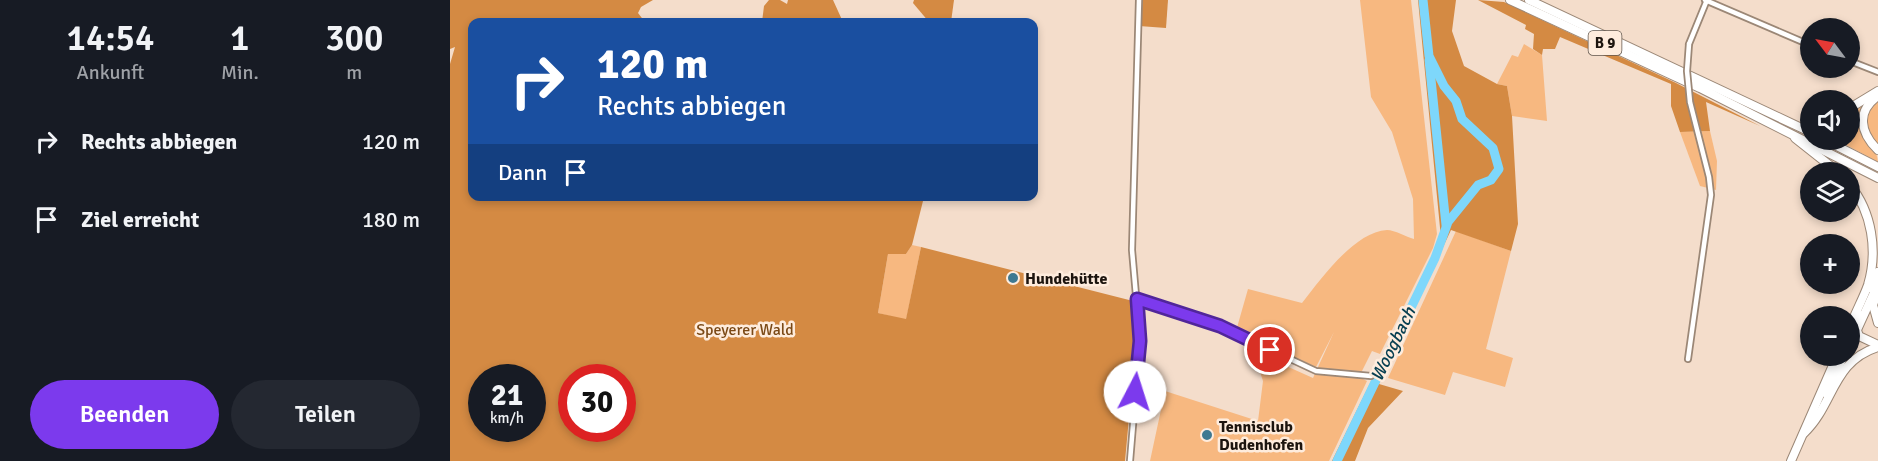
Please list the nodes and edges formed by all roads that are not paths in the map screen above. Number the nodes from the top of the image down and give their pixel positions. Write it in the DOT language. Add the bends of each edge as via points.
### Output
graph roads {
  1 [pos="1139,0"];
  2 [pos="1510,0"];
  3 [pos="1529,0"];
  4 [pos="1706,0"];
  5 [pos="1800,41"];
  6 [pos="1860,65"];
  7 [pos="1878,72"];
  8 [pos="1878,91"];
  9 [pos="1878,96"];
  10 [pos="1860,102"];
  11 [pos="1786,120"];
  12 [pos="1800,122"];
  13 [pos="1800,127"];
  14 [pos="1788,131"];
  15 [pos="1845,150"];
  16 [pos="1878,150"];
  17 [pos="1826,162"];
  18 [pos="1878,167"];
  19 [pos="1878,180"];
  20 [pos="1860,200"];
  21 [pos="1878,273"];
  22 [pos="1878,284"];
  23 [pos="1878,290"];
  24 [pos="1137,299"];
  25 [pos="1860,308"];
  26 [pos="1860,310"];
  27 [pos="1860,316"];
  28 [pos="1878,323"];
  29 [pos="1860,337"];
  30 [pos="1878,346"];
  31 [pos="1688,359"];
  32 [pos="1834,366"];
  33 [pos="1839,366"];
  34 [pos="1371,376"];
  35 [pos="1828,388"];
  36 [pos="1130,461"];
  37 [pos="1791,461"];
  1 -- 24 [label="street" via="1132,250"];
  2 -- 14 [label="main road, B 9"];
  3 -- 11 [label="main road, B 9"];
  4 -- 5 [label="street"];
  4 -- 31 [label="street, bridge" via="1689,44 1687,71 1710,195"];
  6 -- 7 [label="street"];
  8 -- 10 [label="main road"];
  9 -- 16 [label="main road" via="1867,104 1862,115 1869,142"];
  11 -- 12 [label="main road, B 9"];
  11 -- 13 [label="main road, B 9"];
  14 -- 17 [label="main road"];
  14 -- 19 [label="main road, B 9"];
  15 -- 18 [label="main road"];
  20 -- 25 [label="main road" via="1871,229 1874,257"];
  21 -- 26 [label="main road"];
  22 -- 27 [label="main road"];
  23 -- 28 [label="main road" via="1873,314"];
  24 -- 34 [label="street" via="1220,326 1316,371"];
  24 -- 36 [label="street" via="1140,341"];
  29 -- 30 [label="main road"];
  30 -- 35 [label="main road" via="1850,363"];
  32 -- 35 [label="main road"];
  33 -- 35 [label="main road"];
  35 -- 37 [label="main road"];
}
